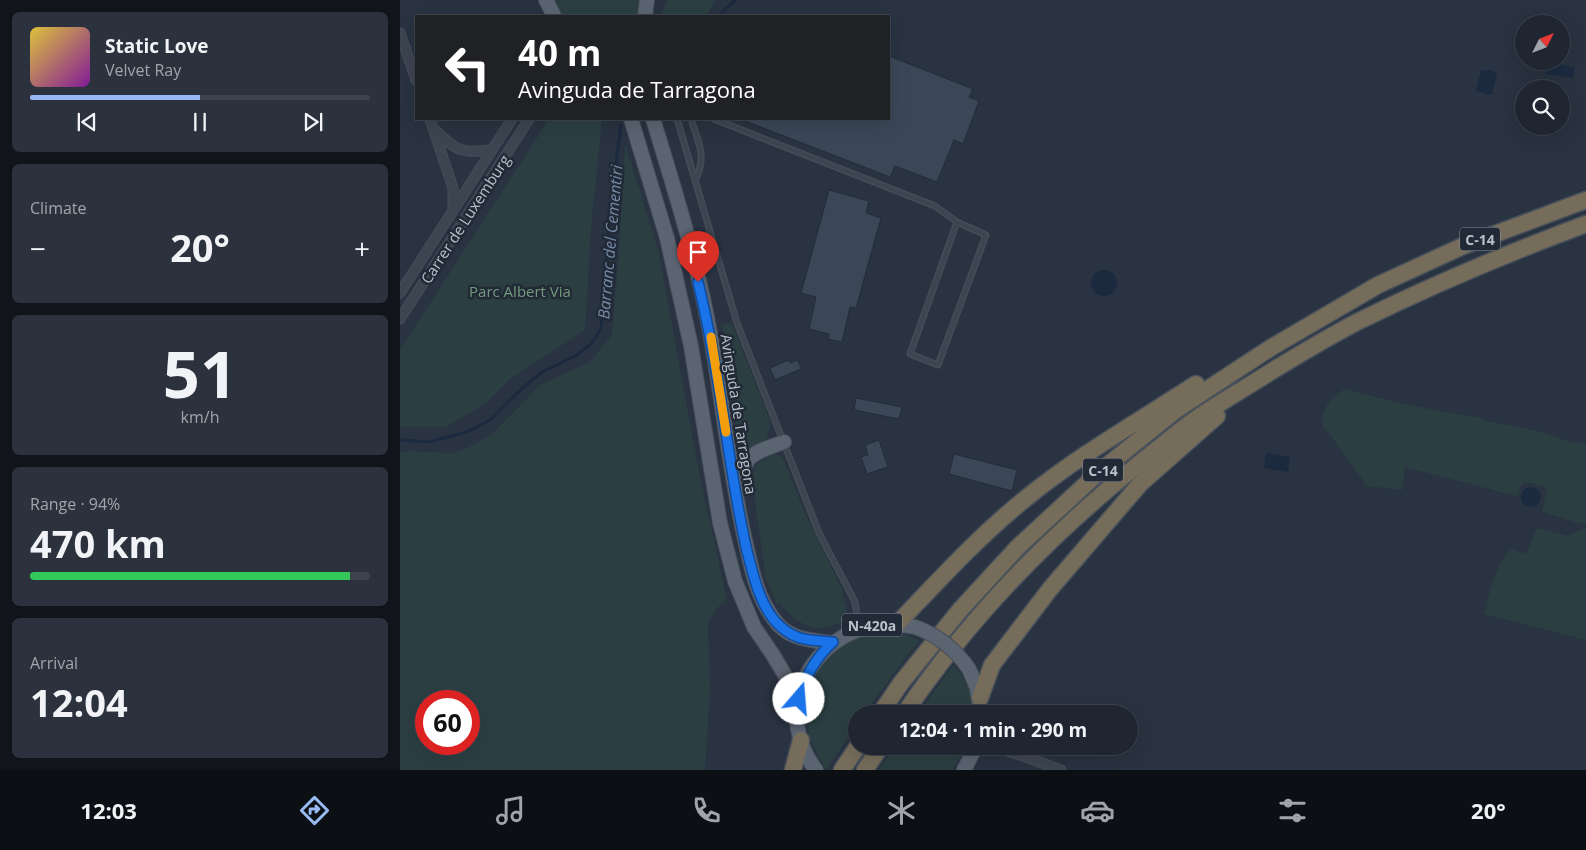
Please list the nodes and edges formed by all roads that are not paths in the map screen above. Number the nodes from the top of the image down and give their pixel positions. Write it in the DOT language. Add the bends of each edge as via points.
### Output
graph roads {
  1 [pos="546,0"];
  2 [pos="647,0"];
  3 [pos="554,15"];
  4 [pos="645,15"];
  5 [pos="400,33"];
  6 [pos="402,45"];
  7 [pos="415,78"];
  8 [pos="430,120"];
  9 [pos="511,120"];
  10 [pos="528,120"];
  11 [pos="631,120"];
  12 [pos="653,120"];
  13 [pos="677,120"];
  14 [pos="693,120"];
  15 [pos="717,120"];
  16 [pos="433,128"];
  17 [pos="492,150"];
  18 [pos="695,180"];
  19 [pos="1586,200"];
  20 [pos="454,211"];
  21 [pos="957,222"];
  22 [pos="1586,224"];
  23 [pos="1378,286"];
  24 [pos="400,293"];
  25 [pos="400,319"];
  26 [pos="1228,400"];
  27 [pos="784,442"];
  28 [pos="753,574"];
  29 [pos="897,624"];
  30 [pos="852,631"];
  31 [pos="833,642"];
  32 [pos="799,699"];
  33 [pos="886,705"];
  34 [pos="910,705"];
  35 [pos="981,705"];
  36 [pos="981,705"];
  37 [pos="801,740"];
  38 [pos="852,755"];
  39 [pos="875,755"];
  40 [pos="972,755"];
  41 [pos="1020,755"];
  42 [pos="814,768"];
  43 [pos="793,770"];
  44 [pos="842,770"];
  45 [pos="865,770"];
  46 [pos="964,770"];
  47 [pos="1061,770"];
  1 -- 3 [label="main road"];
  2 -- 4 [label="main road"];
  5 -- 6 [label="street"];
  6 -- 7 [label="street"];
  8 -- 16 [label="street"];
  9 -- 17 [label="street, Carrer de Luxemburg"];
  10 -- 25 [label="street, Carrer de Luxemburg"];
  11 -- 32 [label="main road" via="667,238 689,336 720,523 735,581 754,627"];
  12 -- 28 [label="main road, Avinguda de Tarragona / N-420a" via="686,228 711,336 739,514"];
  13 -- 18 [label="lane"];
  14 -- 18 [label="lane" via="702,162"];
  15 -- 21 [label="lane" via="935,206"];
  16 -- 17 [label="street" via="450,145 463,151"];
  16 -- 20 [label="street" via="453,188"];
  17 -- 20 [label="street, Carrer de Luxemburg"];
  18 -- 27 [label="lane" via="737,323"];
  19 -- 23 [label="highway, C-14" via="1463,246"];
  20 -- 24 [label="street, Carrer de Luxemburg"];
  21 -- 21 [label="lane" via="910,354 938,365 986,235"];
  22 -- 26 [label="highway, C-14" via="1460,273 1365,319 1289,360"];
  23 -- 29 [label="highway" via="1354,291 1267,339 1078,459 1025,499 978,541"];
  23 -- 33 [label="highway, C-14" via="1272,347 1176,410 1099,472 1018,547 960,610"];
  26 -- 34 [label="highway, C-14" via="1184,428 1112,485 1032,559 976,620"];
  26 -- 35 [label="highway" via="1219,414 1140,484 1050,589 992,665"];
  27 -- 28 [label="main road" via="749,458 741,473"];
  27 -- 30 [label="lane" via="819,533 855,602 857,616"];
  28 -- 31 [label="main road, Avinguda de Tarragona / N-420a" via="767,608 782,628 803,640"];
  29 -- 30 [label="main road, N-420a"];
  29 -- 36 [label="main road, N-420a, bridge" via="931,634 959,655 969,669"];
  30 -- 31 [label="main road, N-420a"];
  31 -- 32 [label="main road, N-420a" via="805,677"];
  32 -- 37 [label="main road, N-420a" via="797,720"];
  37 -- 42 [label="main road, N-420a"];
  37 -- 43 [label="highway"];
  38 -- 44 [label="highway"];
  39 -- 45 [label="highway"];
  40 -- 46 [label="main road"];
  41 -- 47 [label="street"];
}
